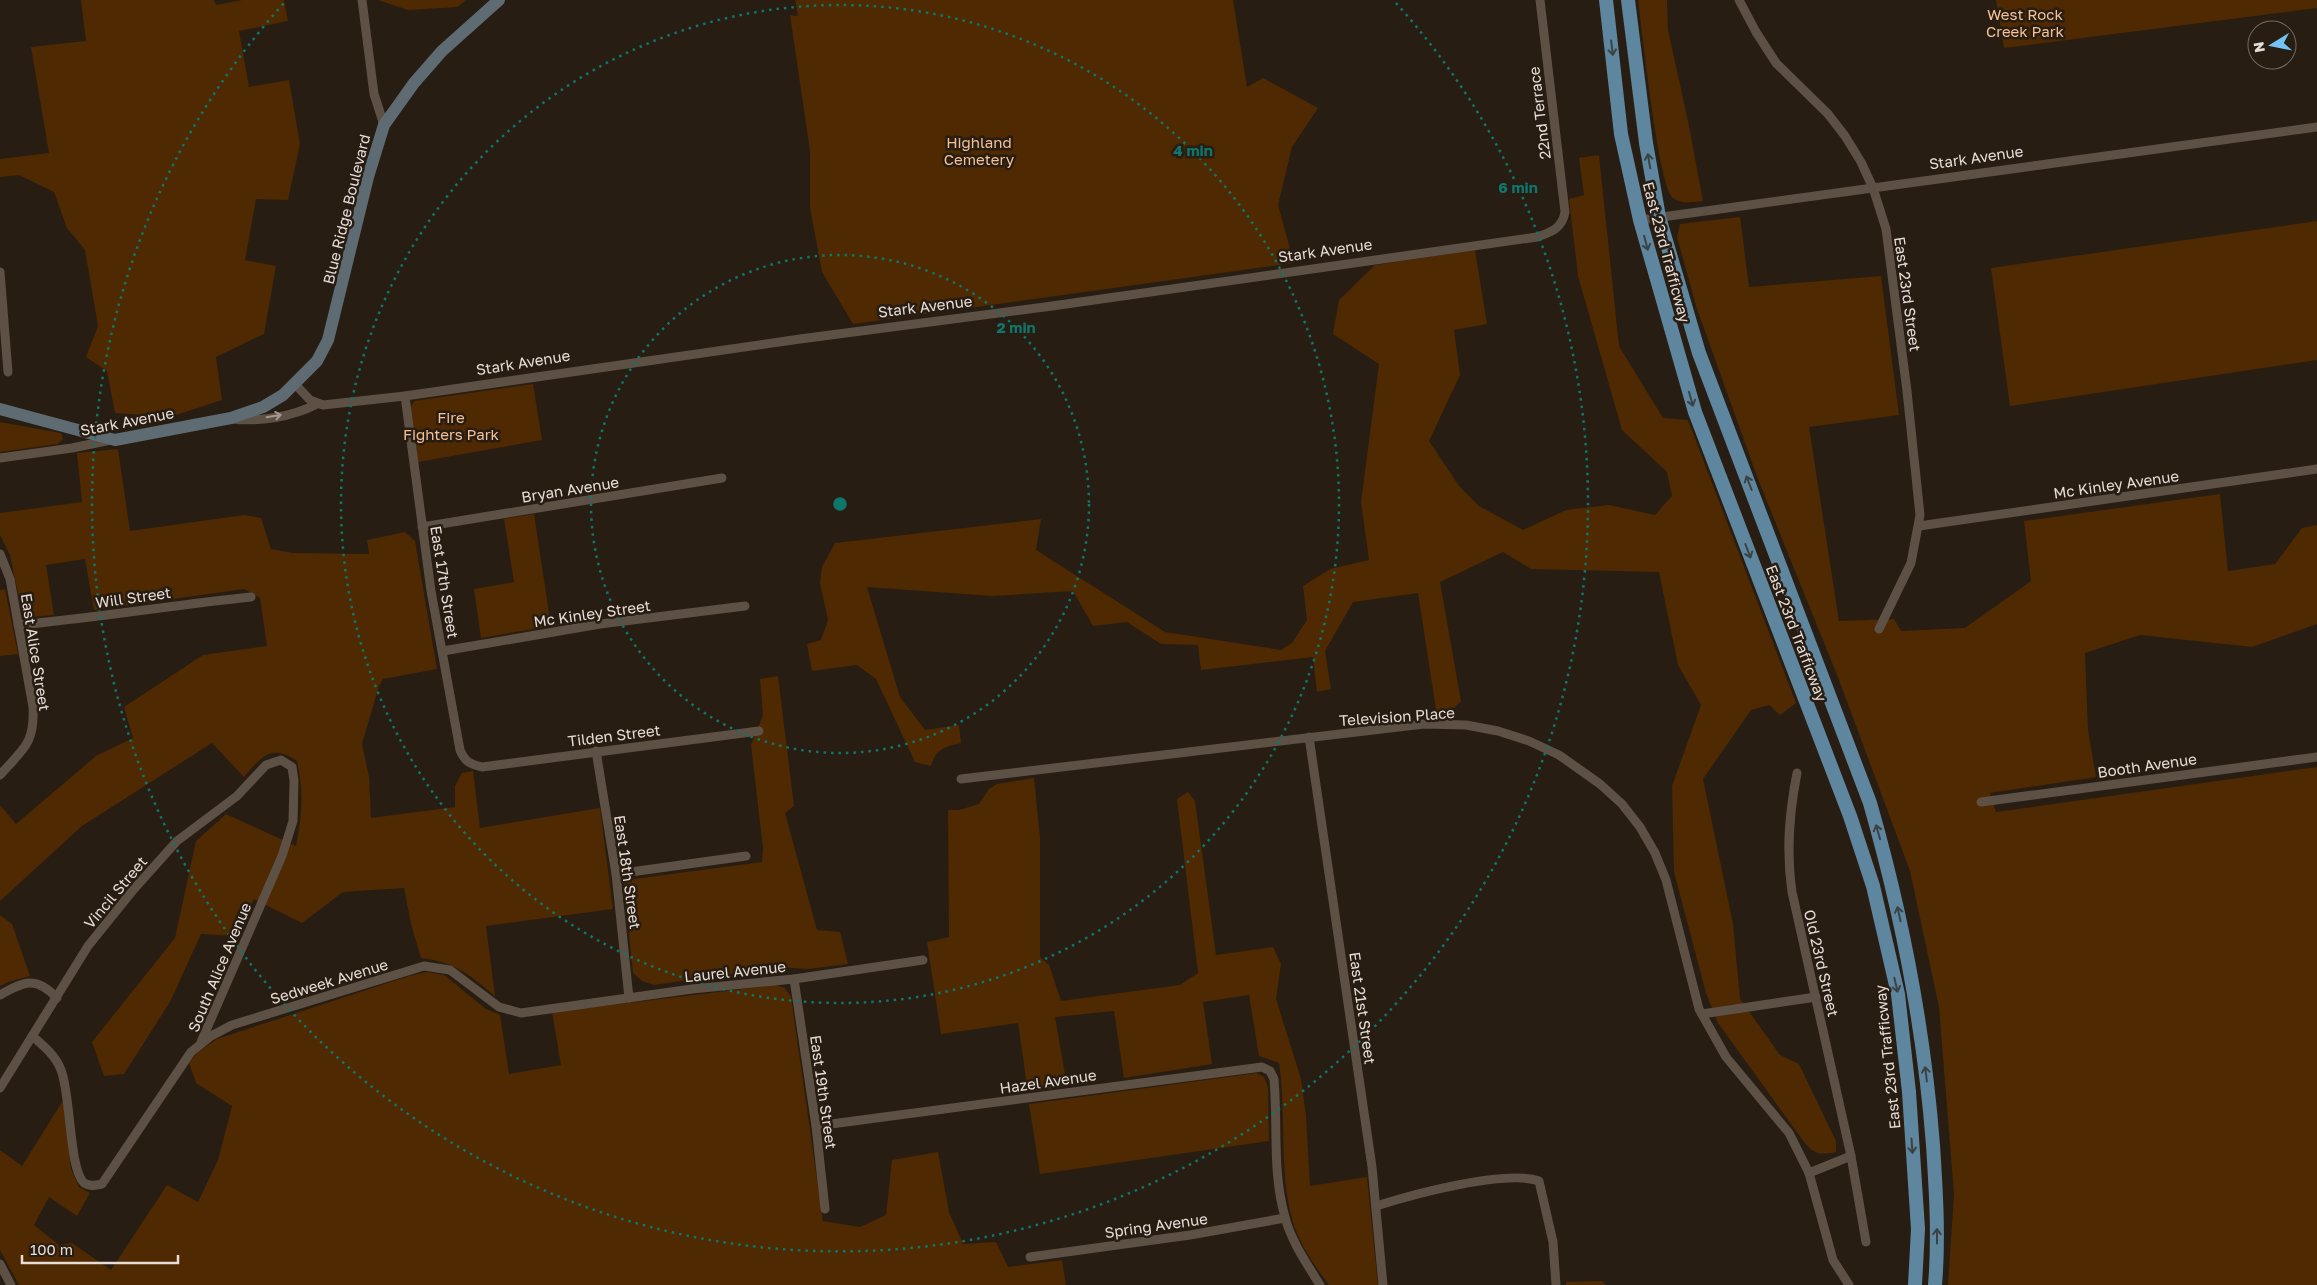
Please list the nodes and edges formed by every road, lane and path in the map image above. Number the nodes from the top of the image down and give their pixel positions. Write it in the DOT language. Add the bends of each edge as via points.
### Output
graph roads {
  1 [pos="362,0"];
  2 [pos="499,0"];
  3 [pos="1540,0"];
  4 [pos="1606,0"];
  5 [pos="1628,0"];
  6 [pos="1739,0"];
  7 [pos="384,125"];
  8 [pos="2317,127"];
  9 [pos="1873,188"];
  10 [pos="1660,217"];
  11 [pos="1640,220"];
  12 [pos="1537,238"];
  13 [pos="0,274"];
  14 [pos="8,372"];
  15 [pos="295,384"];
  16 [pos="405,396"];
  17 [pos="317,404"];
  18 [pos="0,409"];
  19 [pos="231,418"];
  20 [pos="114,440"];
  21 [pos="0,458"];
  22 [pos="2317,469"];
  23 [pos="722,478"];
  24 [pos="1919,526"];
  25 [pos="422,528"];
  26 [pos="0,554"];
  27 [pos="251,596"];
  28 [pos="745,606"];
  29 [pos="18,625"];
  30 [pos="1879,630"];
  31 [pos="442,651"];
  32 [pos="758,731"];
  33 [pos="1309,736"];
  34 [pos="596,751"];
  35 [pos="2317,756"];
  36 [pos="474,765"];
  37 [pos="292,766"];
  38 [pos="1797,773"];
  39 [pos="0,775"];
  40 [pos="961,779"];
  41 [pos="1980,802"];
  42 [pos="746,856"];
  43 [pos="616,874"];
  44 [pos="923,960"];
  45 [pos="794,979"];
  46 [pos="0,995"];
  47 [pos="1816,997"];
  48 [pos="57,998"];
  49 [pos="629,998"];
  50 [pos="1702,1014"];
  51 [pos="32,1036"];
  52 [pos="200,1045"];
  53 [pos="0,1088"];
  54 [pos="816,1126"];
  55 [pos="1851,1156"];
  56 [pos="1809,1173"];
  57 [pos="1376,1206"];
  58 [pos="825,1209"];
  59 [pos="1285,1218"];
  60 [pos="1866,1242"];
  61 [pos="1030,1257"];
  62 [pos="0,1264"];
  63 [pos="11,1285"];
  64 [pos="1320,1285"];
  65 [pos="1383,1285"];
  66 [pos="1556,1285"];
  67 [pos="1848,1285"];
  68 [pos="1915,1285"];
  69 [pos="1936,1285"];
  1 -- 7 [label="street" via="374,94"];
  2 -- 7 [label="main road, Blue Ridge Boulevard" via="442,51"];
  3 -- 12 [label="street, 22nd Terrace" via="1565,212 1555,231"];
  4 -- 11 [label="main road, East 23rd Trafficway, one-way" via="1622,134"];
  10 -- 5 [label="main road, East 23rd Trafficway, one-way" via="1646,143"];
  6 -- 9 [label="street, East 23rd Street" via="1776,63 1828,114 1845,136"];
  7 -- 15 [label="main road, Blue Ridge Boulevard" via="368,177 333,327 317,361"];
  8 -- 9 [label="street, Stark Avenue"];
  9 -- 10 [label="street, Stark Avenue"];
  9 -- 24 [label="street, East 23rd Street" via="1886,229 1907,391"];
  10 -- 11 [label="street, Stark Avenue"];
  69 -- 10 [label="main road, East 23rd Trafficway, one-way" via="1937,1201 1930,1114 1919,1015 1892,879 1870,802 1700,353"];
  11 -- 68 [label="main road, East 23rd Trafficway, one-way" via="1695,412 1869,871 1898,994 1909,1092 1918,1229"];
  12 -- 16 [label="street, Stark Avenue"];
  13 -- 14 [label="street"];
  15 -- 17 [label="street"];
  15 -- 19 [label="main road, Blue Ridge Boulevard" via="284,395 263,407"];
  16 -- 17 [label="street, Stark Avenue"];
  16 -- 25 [label="street, East 17th Street"];
  19 -- 17 [label="street, Stark Avenue, one-way" via="249,421 302,411"];
  18 -- 20 [label="main road"];
  19 -- 20 [label="main road, Stark Avenue"];
  20 -- 21 [label="street, Stark Avenue"];
  22 -- 24 [label="street, Mc Kinley Avenue"];
  23 -- 25 [label="street, Bryan Avenue"];
  24 -- 30 [label="street, East 23rd Street" via="1911,563"];
  25 -- 31 [label="street, East 17th Street"];
  26 -- 29 [label="street, East Alice Street" via="10,579"];
  27 -- 29 [label="street, Will Street"];
  28 -- 31 [label="street, Mc Kinley Street" via="600,624"];
  29 -- 39 [label="street, East Alice Street" via="34,726 29,743"];
  31 -- 36 [label="street, East 17th Street" via="460,750 464,758"];
  32 -- 34 [label="street, Tilden Street"];
  33 -- 40 [label="street, Television Place"];
  33 -- 50 [label="street, Television Place" via="1424,724 1466,725 1529,741 1580,768 1622,804 1655,853 1666,880"];
  33 -- 57 [label="street, East 21st Street"];
  34 -- 36 [label="street, Tilden Street" via="482,767"];
  34 -- 43 [label="street, East 18th Street"];
  35 -- 41 [label="street, Booth Avenue"];
  37 -- 48 [label="street, Vincil Street" via="281,760 266,765 237,796 178,841 88,946"];
  37 -- 52 [label="street, South Alice Avenue" via="294,821"];
  38 -- 47 [label="street, Old 23rd Street" via="1788,827 1789,871"];
  42 -- 43 [label="street"];
  43 -- 49 [label="street, East 18th Street"];
  44 -- 45 [label="street, Laurel Avenue"];
  45 -- 49 [label="street, Laurel Avenue"];
  45 -- 54 [label="street, East 19th Street"];
  46 -- 48 [label="street" via="17,985 32,982 45,985"];
  47 -- 50 [label="street"];
  47 -- 55 [label="street, Old 23rd Street"];
  48 -- 51 [label="street, Vincil Street"];
  49 -- 52 [label="street, Sedweek Avenue" via="521,1013 499,1007 450,970 424,966 232,1025"];
  50 -- 56 [label="street, Television Place" via="1726,1056 1789,1133"];
  51 -- 52 [label="street, South Alice Avenue" via="47,1048 61,1070 71,1118 76,1169 84,1182 92,1186 102,1184 191,1052"];
  51 -- 53 [label="street, Vincil Street"];
  54 -- 58 [label="street, East 19th Street"];
  54 -- 59 [label="street, Hazel Avenue" via="1262,1067 1270,1071 1274,1083 1278,1186"];
  55 -- 56 [label="street"];
  55 -- 60 [label="street"];
  56 -- 67 [label="street, Television Place" via="1833,1260"];
  57 -- 65 [label="street, East 21st Street"];
  57 -- 66 [label="street" via="1453,1186 1497,1180 1531,1178 1538,1181 1553,1242"];
  59 -- 61 [label="street, Spring Avenue"];
  59 -- 64 [label="street"];
  62 -- 63 [label="street"];
}
